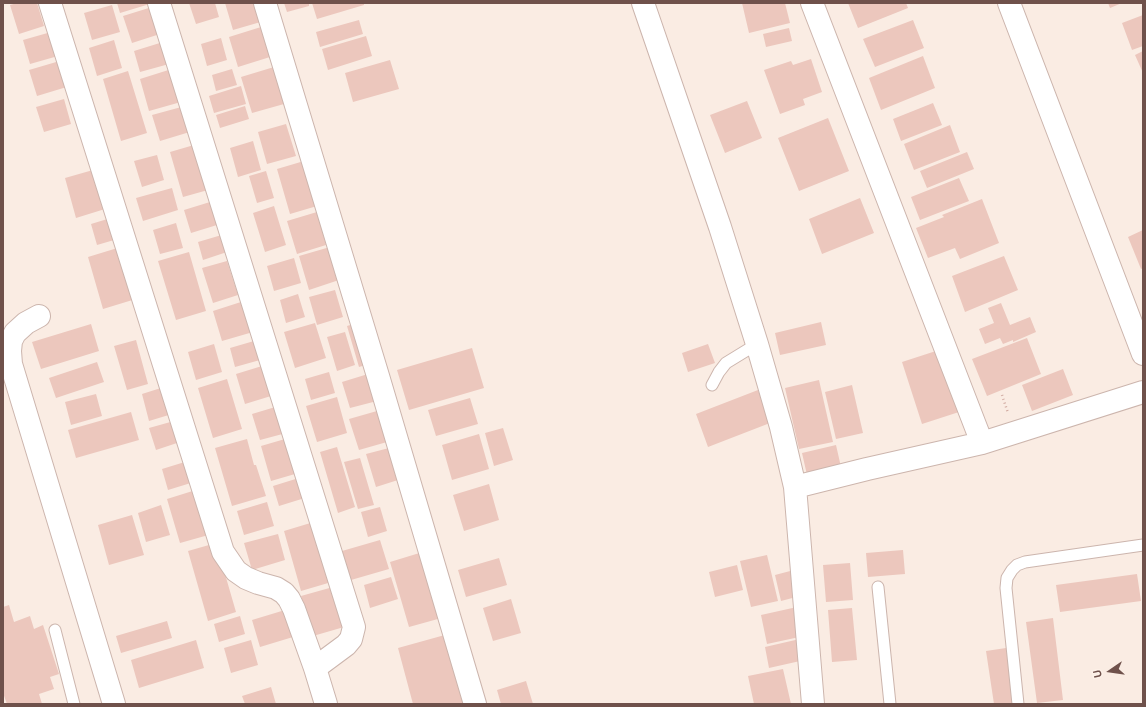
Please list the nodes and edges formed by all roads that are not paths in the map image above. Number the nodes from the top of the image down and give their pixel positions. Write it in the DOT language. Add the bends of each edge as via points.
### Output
graph roads {
  1 [pos="50,3"];
  2 [pos="159,3"];
  3 [pos="265,3"];
  4 [pos="643,3"];
  5 [pos="812,3"];
  6 [pos="1009,3"];
  7 [pos="39,316"];
  8 [pos="757,344"];
  9 [pos="1143,354"];
  10 [pos="712,385"];
  11 [pos="1143,392"];
  12 [pos="982,443"];
  13 [pos="795,486"];
  14 [pos="1143,545"];
  15 [pos="878,587"];
  16 [pos="55,630"];
  17 [pos="315,668"];
  18 [pos="74,704"];
  19 [pos="114,704"];
  20 [pos="326,704"];
  21 [pos="475,704"];
  22 [pos="814,704"];
  23 [pos="890,704"];
  24 [pos="1018,704"];
  1 -- 17 [label="street" via="223,552 236,571 246,578 284,593 294,609"];
  2 -- 17 [label="street" via="354,627 351,639 346,645"];
  3 -- 21 [label="street"];
  4 -- 8 [label="street"];
  5 -- 12 [label="street"];
  6 -- 9 [label="street"];
  7 -- 19 [label="street" via="15,333 11,341 11,364"];
  8 -- 10 [label="lane" via="726,363"];
  8 -- 13 [label="street"];
  11 -- 12 [label="street"];
  12 -- 13 [label="street"];
  13 -- 22 [label="street"];
  14 -- 24 [label="lane" via="1025,562 1012,570 1007,578 1006,588"];
  15 -- 23 [label="lane"];
  16 -- 18 [label="lane"];
  17 -- 20 [label="street"];
}
